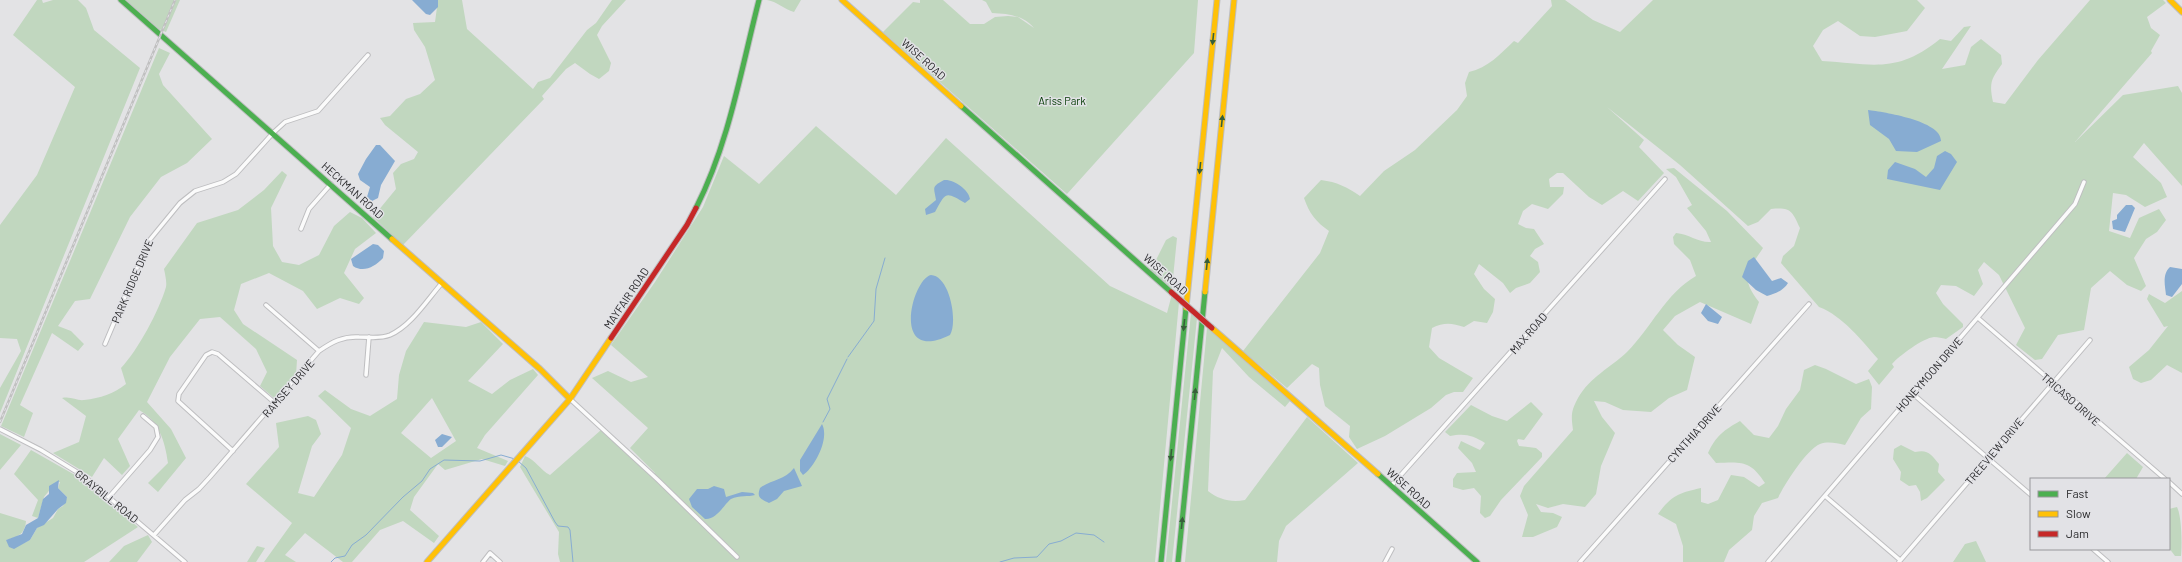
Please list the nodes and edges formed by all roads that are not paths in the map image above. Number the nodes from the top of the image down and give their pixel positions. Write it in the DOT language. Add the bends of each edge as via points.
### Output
graph roads {
  1 [pos="121,0"];
  2 [pos="759,0"];
  3 [pos="842,0"];
  4 [pos="1217,0"];
  5 [pos="1234,0"];
  6 [pos="2170,0"];
  7 [pos="2182,12"];
  8 [pos="368,55"];
  9 [pos="273,133"];
  10 [pos="1665,179"];
  11 [pos="2084,182"];
  12 [pos="331,184"];
  13 [pos="300,229"];
  14 [pos="442,283"];
  15 [pos="1809,304"];
  16 [pos="266,305"];
  17 [pos="1978,318"];
  18 [pos="368,337"];
  19 [pos="2090,340"];
  20 [pos="105,344"];
  21 [pos="320,351"];
  22 [pos="366,375"];
  23 [pos="2053,383"];
  24 [pos="1913,394"];
  25 [pos="570,399"];
  26 [pos="275,403"];
  27 [pos="143,416"];
  28 [pos="0,428"];
  29 [pos="233,451"];
  30 [pos="1988,458"];
  31 [pos="2164,478"];
  32 [pos="2170,483"];
  33 [pos="1391,486"];
  34 [pos="2030,494"];
  35 [pos="2182,494"];
  36 [pos="1825,496"];
  37 [pos="109,497"];
  38 [pos="154,535"];
  39 [pos="1392,549"];
  40 [pos="2094,550"];
  41 [pos="738,556"];
  42 [pos="1900,561"];
  43 [pos="185,562"];
  44 [pos="426,562"];
  45 [pos="483,562"];
  46 [pos="500,562"];
  47 [pos="1161,562"];
  48 [pos="1178,562"];
  49 [pos="1385,562"];
  50 [pos="1477,562"];
  51 [pos="1580,562"];
  52 [pos="1768,562"];
  53 [pos="2108,562"];
  1 -- 9 [label="main road, HECKMAN ROAD"];
  2 -- 25 [label="main road, MAYFAIR ROAD" via="722,148 702,198"];
  3 -- 33 [label="main road, WISE ROAD, bridge"];
  4 -- 47 [label="main road, one-way"];
  48 -- 5 [label="main road, one-way"];
  6 -- 7 [label="main road"];
  8 -- 9 [label="street, PARK RIDGE DRIVE" via="318,111 309,116 290,120"];
  9 -- 12 [label="main road, HECKMAN ROAD"];
  9 -- 20 [label="street, PARK RIDGE DRIVE" via="236,174 223,182 189,195 151,236"];
  10 -- 33 [label="street, MAX ROAD"];
  11 -- 17 [label="street, HONEYMOON DRIVE" via="2075,204"];
  12 -- 13 [label="street" via="309,209"];
  12 -- 14 [label="main road, HECKMAN ROAD"];
  14 -- 18 [label="street, RAMSEY DRIVE" via="401,328 389,336"];
  14 -- 25 [label="main road, HECKMAN ROAD"];
  15 -- 51 [label="street, CYNTHIA DRIVE"];
  16 -- 21 [label="street"];
  17 -- 23 [label="street, TRICASO DRIVE"];
  17 -- 24 [label="street, HONEYMOON DRIVE"];
  18 -- 21 [label="street, RAMSEY DRIVE" via="342,338"];
  18 -- 22 [label="street"];
  19 -- 23 [label="street, TREEVIEW DRIVE"];
  21 -- 26 [label="street, RAMSEY DRIVE"];
  23 -- 30 [label="street, TREEVIEW DRIVE"];
  23 -- 31 [label="street, TRICASO DRIVE"];
  24 -- 30 [label="street"];
  24 -- 36 [label="street, HONEYMOON DRIVE"];
  25 -- 41 [label="street"];
  25 -- 44 [label="main road, MAYFAIR ROAD"];
  26 -- 29 [label="street, RAMSEY DRIVE"];
  26 -- 29 [label="street" via="218,354 212,352 206,355 178,396 178,401"];
  27 -- 37 [label="street" via="156,427 158,437 150,450"];
  28 -- 37 [label="street, GRAYBILL ROAD" via="69,466"];
  29 -- 38 [label="street, RAMSEY DRIVE"];
  30 -- 34 [label="street"];
  30 -- 42 [label="street, TREEVIEW DRIVE"];
  32 -- 35 [label="street"];
  33 -- 50 [label="main road, WISE ROAD"];
  36 -- 42 [label="street"];
  36 -- 52 [label="street, HONEYMOON DRIVE"];
  37 -- 38 [label="street, GRAYBILL ROAD"];
  38 -- 43 [label="street, GRAYBILL ROAD"];
  39 -- 49 [label="street"];
  40 -- 53 [label="street"];
  45 -- 46 [label="street" via="490,553"];
}
